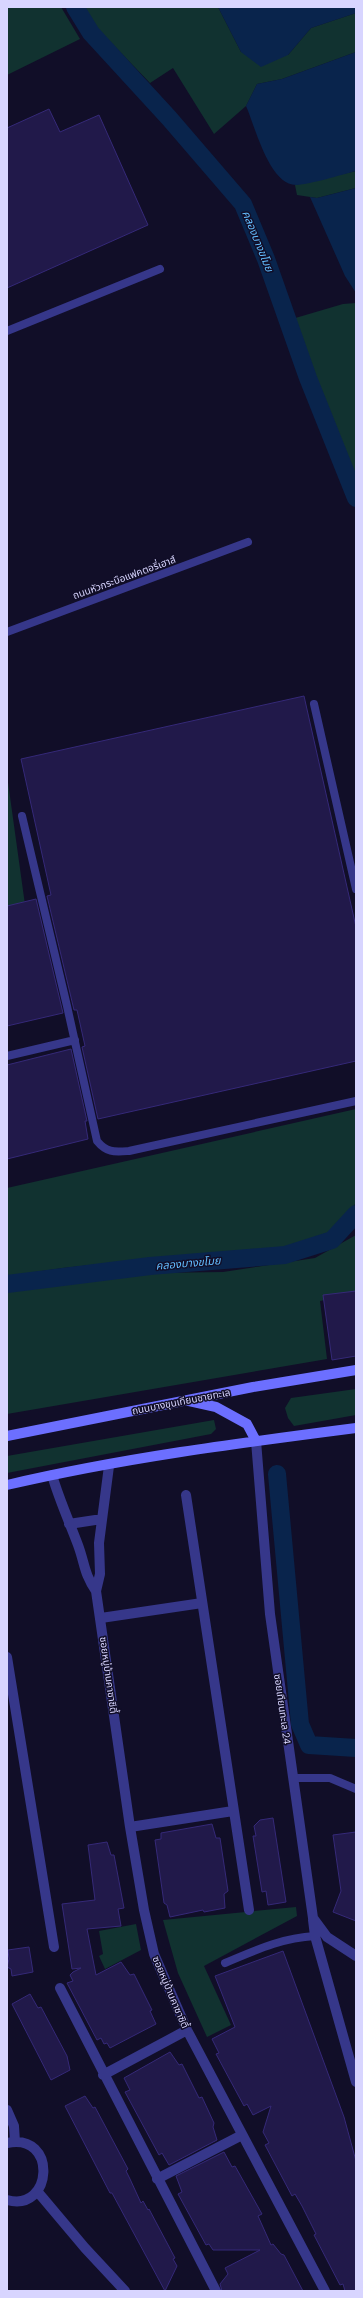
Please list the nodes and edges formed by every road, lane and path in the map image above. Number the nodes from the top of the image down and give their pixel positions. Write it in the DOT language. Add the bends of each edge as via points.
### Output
graph roads {
  1 [pos="160,269"];
  2 [pos="7,331"];
  3 [pos="248,542"];
  4 [pos="7,632"];
  5 [pos="314,704"];
  6 [pos="22,816"];
  7 [pos="356,889"];
  8 [pos="75,1040"];
  9 [pos="7,1056"];
  10 [pos="356,1101"];
  11 [pos="356,1370"];
  12 [pos="185,1400"];
  13 [pos="356,1428"];
  14 [pos="7,1436"];
  15 [pos="256,1441"];
  16 [pos="109,1466"];
  17 [pos="52,1475"];
  18 [pos="7,1485"];
  19 [pos="186,1495"];
  20 [pos="102,1519"];
  21 [pos="69,1524"];
  22 [pos="96,1591"];
  23 [pos="202,1603"];
  24 [pos="101,1618"];
  25 [pos="7,1662"];
  26 [pos="293,1778"];
  27 [pos="356,1789"];
  28 [pos="233,1811"];
  29 [pos="130,1828"];
  30 [pos="249,1910"];
  31 [pos="313,1918"];
  32 [pos="315,1936"];
  33 [pos="54,1948"];
  34 [pos="356,1956"];
  35 [pos="225,1963"];
  36 [pos="60,1988"];
  37 [pos="187,2030"];
  38 [pos="103,2075"];
  39 [pos="356,2082"];
  40 [pos="7,2110"];
  41 [pos="242,2135"];
  42 [pos="11,2142"];
  43 [pos="157,2179"];
  44 [pos="37,2191"];
  45 [pos="7,2200"];
  46 [pos="126,2291"];
  47 [pos="216,2291"];
  48 [pos="325,2291"];
  1 -- 2 [label="lane"];
  3 -- 4 [label="lane, ถนนหัวกระบือแฟคตอรี่เฮาส์"];
  5 -- 7 [label="lane"];
  6 -- 8 [label="lane"];
  8 -- 9 [label="lane"];
  8 -- 10 [label="lane" via="97,1141 111,1153"];
  11 -- 12 [label="main road, ถนนบางขุนเทียนชายทะเล" via="253,1386"];
  12 -- 14 [label="main road, ถนนบางขุนเทียนชายทะเล"];
  12 -- 15 [label="main road" via="216,1407 247,1424"];
  13 -- 15 [label="main road"];
  15 -- 16 [label="main road" via="178,1452"];
  15 -- 26 [label="street, ซอยเทียนทะเล 24" via="270,1614"];
  16 -- 17 [label="main road"];
  16 -- 20 [label="street, ซอยหมู่บ้านคาซาซิตี้"];
  17 -- 18 [label="main road"];
  17 -- 21 [label="street, ซอยหมู่บ้านคาซาซิตี้"];
  19 -- 23 [label="street"];
  20 -- 21 [label="street"];
  20 -- 22 [label="street, ซอยหมู่บ้านคาซาซิตี้" via="99,1543 100,1574"];
  21 -- 22 [label="street, ซอยหมู่บ้านคาซาซิตี้" via="86,1577"];
  22 -- 24 [label="street, ซอยหมู่บ้านคาซาซิตี้"];
  23 -- 24 [label="street"];
  23 -- 28 [label="street"];
  24 -- 29 [label="street, ซอยหมู่บ้านคาซาซิตี้"];
  25 -- 33 [label="street"];
  26 -- 27 [label="lane" via="330,1778"];
  26 -- 31 [label="street, ซอยเทียนทะเล 24"];
  28 -- 29 [label="street"];
  28 -- 30 [label="street"];
  29 -- 37 [label="street, ซอยหมู่บ้านคาซาซิตี้" via="154,1954"];
  31 -- 32 [label="street"];
  31 -- 34 [label="street, ซอยเทียนทะเล 24" via="327,1937"];
  32 -- 35 [label="lane" via="292,1937 274,1942"];
  32 -- 39 [label="street"];
  36 -- 38 [label="street"];
  37 -- 38 [label="street"];
  37 -- 41 [label="street, ซอยหมู่บ้านคาซาซิตี้"];
  38 -- 43 [label="street"];
  40 -- 42 [label="street" via="14,2126"];
  41 -- 43 [label="street"];
  41 -- 48 [label="street, ซอยหมู่บ้านคาซาซิตี้"];
  42 -- 44 [label="street" via="32,2147 41,2159 44,2173"];
  43 -- 47 [label="street"];
  44 -- 45 [label="street" via="21,2201"];
  44 -- 46 [label="street" via="85,2248"];
}
